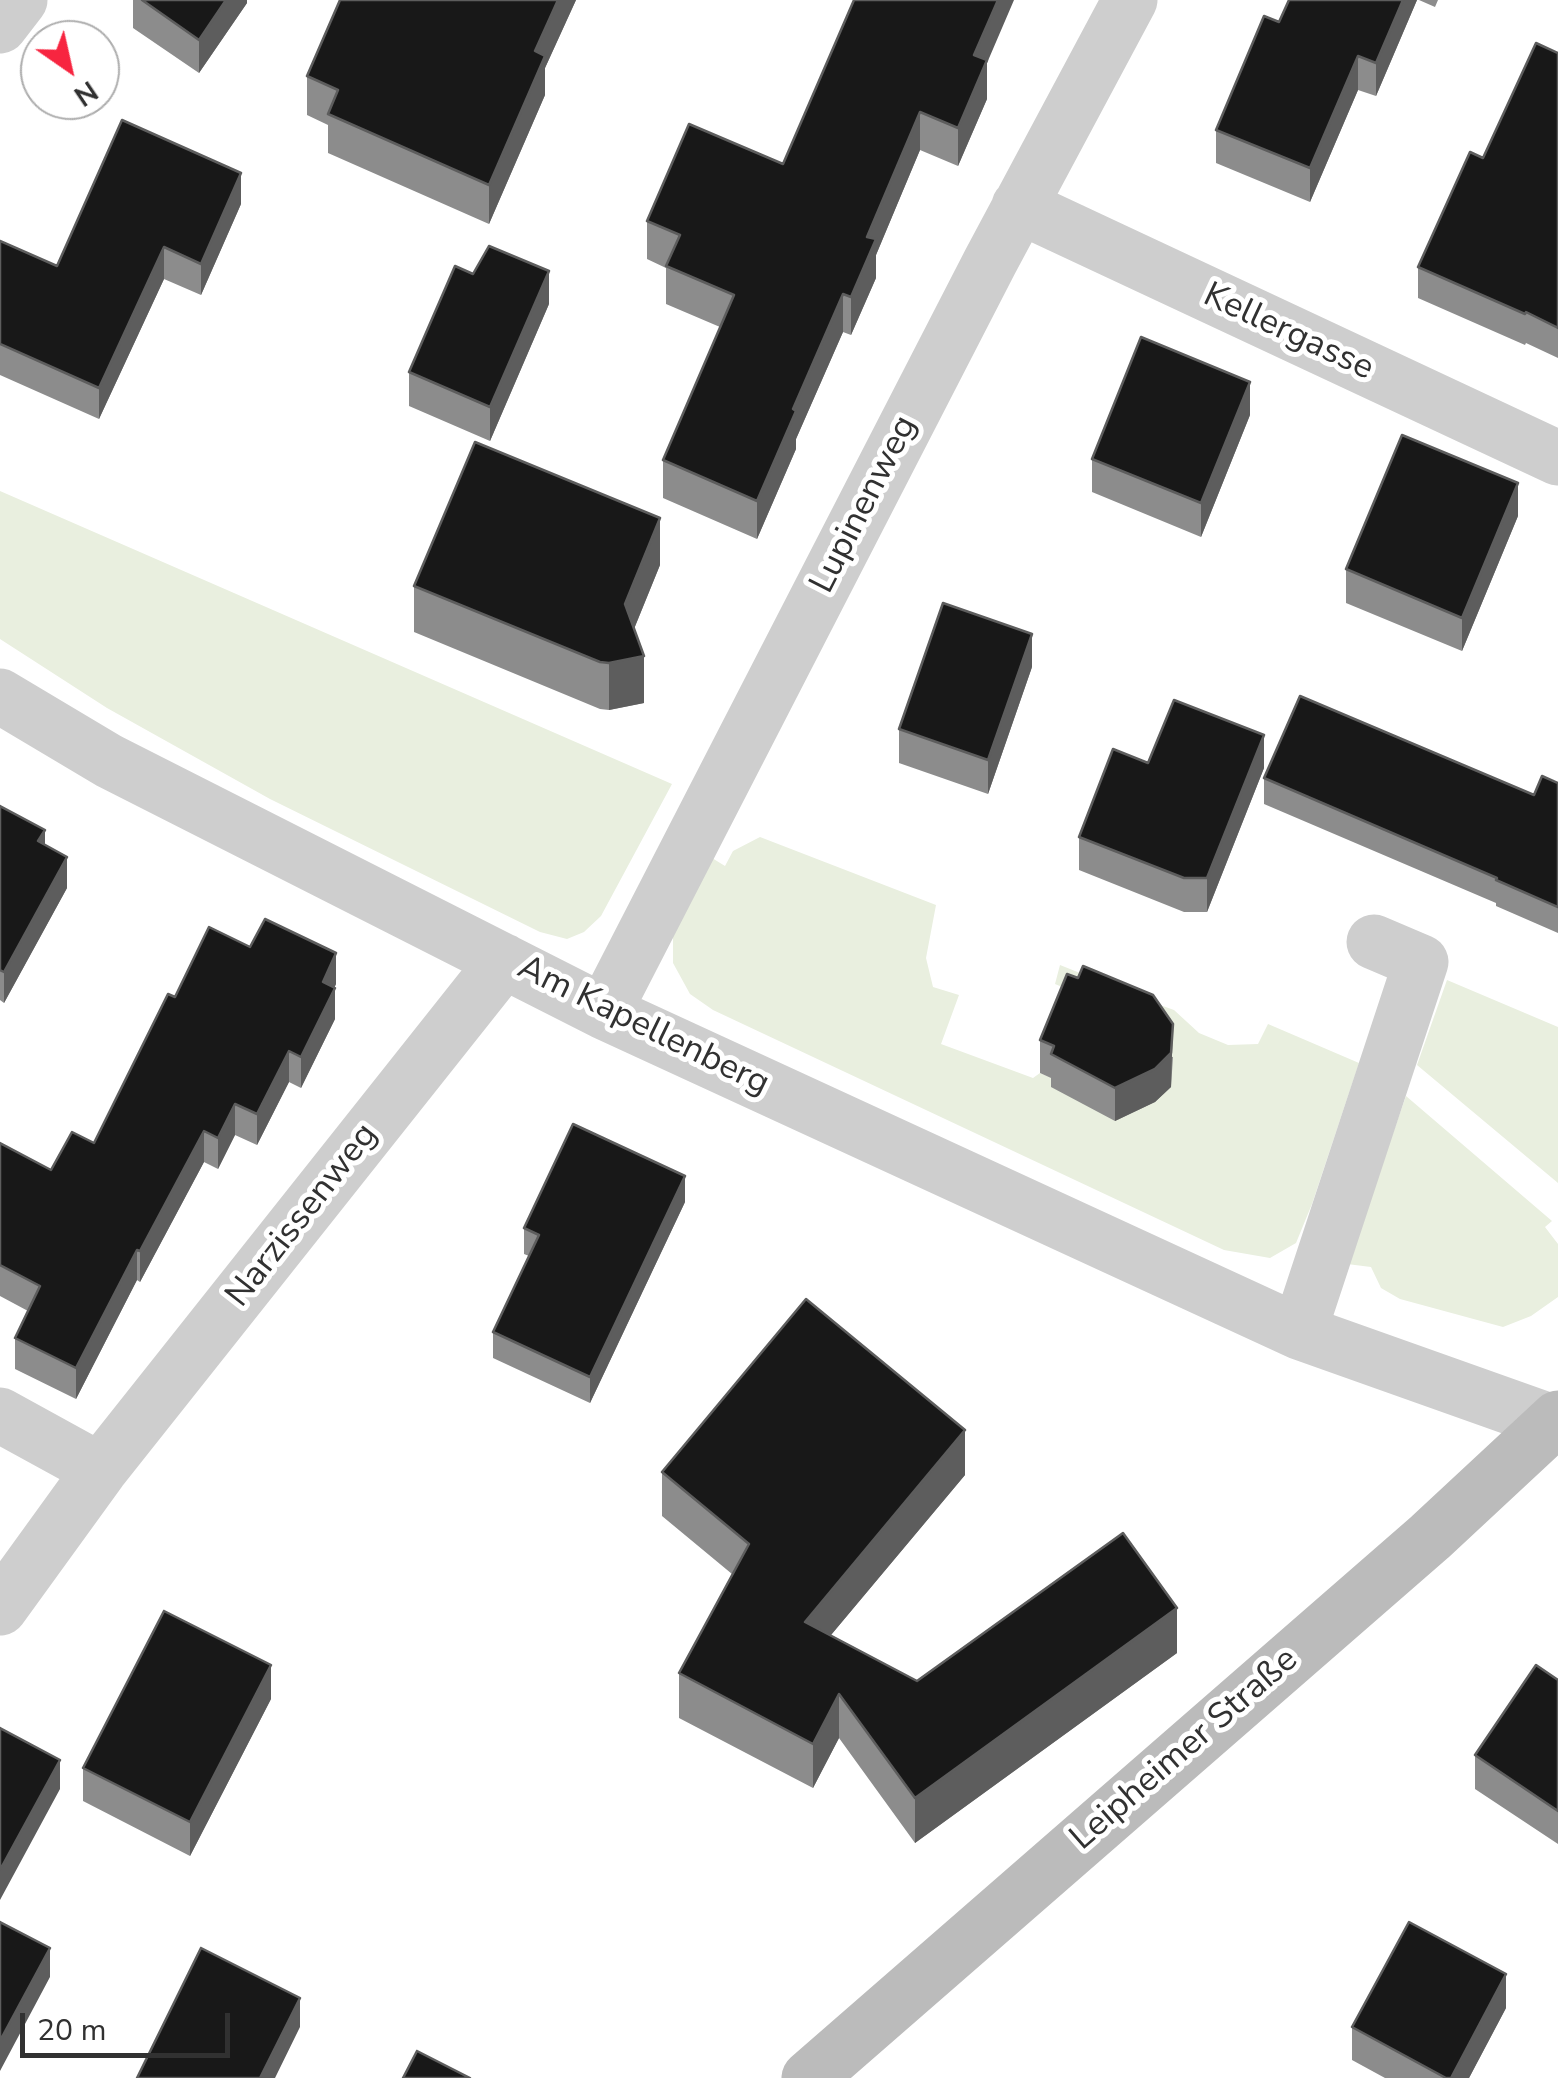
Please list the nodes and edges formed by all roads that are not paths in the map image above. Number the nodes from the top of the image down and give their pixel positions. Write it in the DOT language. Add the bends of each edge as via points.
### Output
graph roads {
  1 [pos="20,0"];
  2 [pos="1130,0"];
  3 [pos="0,26"];
  4 [pos="1019,206"];
  5 [pos="1558,458"];
  6 [pos="0,696"];
  7 [pos="1374,942"];
  8 [pos="504,960"];
  9 [pos="604,1012"];
  10 [pos="1299,1332"];
  11 [pos="0,1415"];
  12 [pos="1557,1421"];
  13 [pos="100,1470"];
  14 [pos="0,1608"];
  15 [pos="809,2078"];
  1 -- 3 [label="street"];
  2 -- 4 [label="street, Lupinenweg"];
  4 -- 5 [label="street, Kellergasse"];
  4 -- 9 [label="street, Lupinenweg"];
  6 -- 8 [label="street, Am Kapellenberg" via="109,761"];
  7 -- 10 [label="street" via="1421,962"];
  8 -- 9 [label="street, Am Kapellenberg"];
  8 -- 13 [label="street, Narzissenweg"];
  9 -- 10 [label="street, Am Kapellenberg"];
  10 -- 12 [label="street, Am Kapellenberg"];
  11 -- 13 [label="street"];
  12 -- 15 [label="main road, Leipheimer Straße"];
  13 -- 14 [label="street, Narzissenweg"];
}
